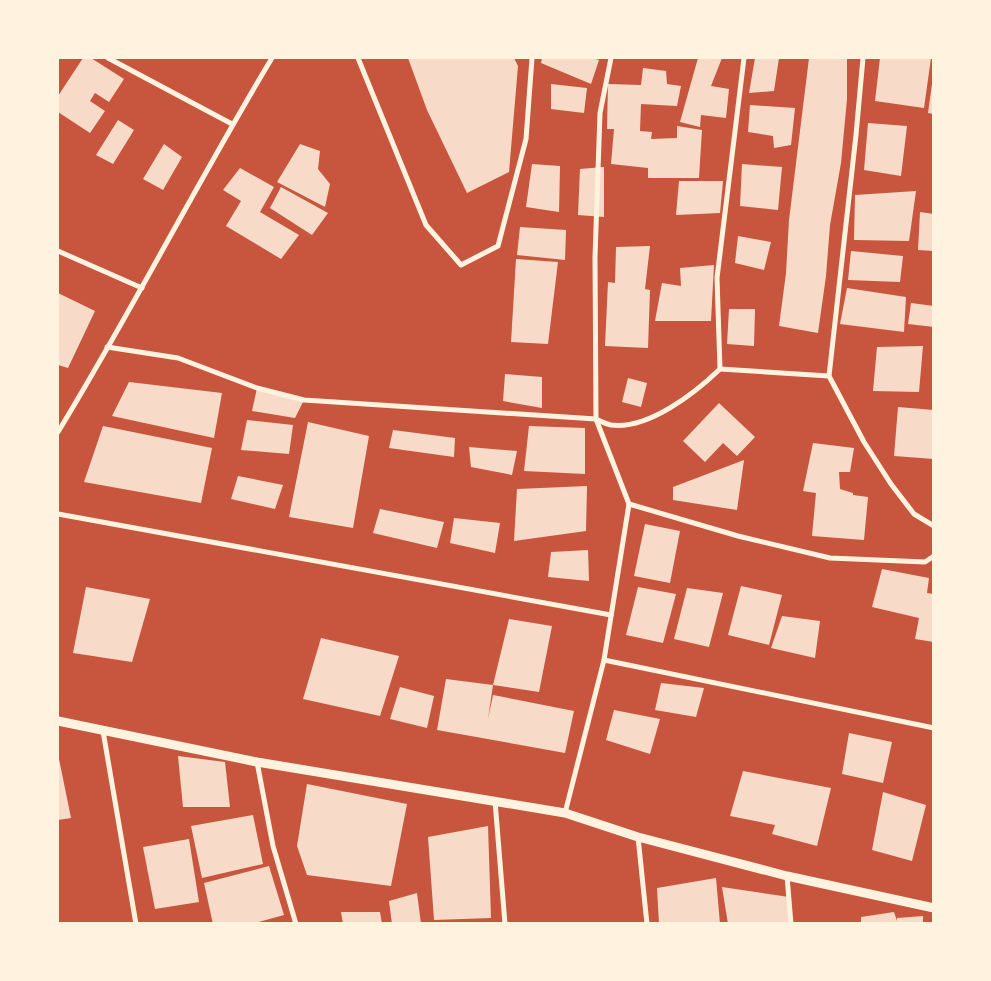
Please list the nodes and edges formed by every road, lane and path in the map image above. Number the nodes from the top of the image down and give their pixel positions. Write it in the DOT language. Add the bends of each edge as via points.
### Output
graph roads {
  1 [pos="108,58"];
  2 [pos="272,58"];
  3 [pos="358,58"];
  4 [pos="532,58"];
  5 [pos="611,58"];
  6 [pos="744,58"];
  7 [pos="863,58"];
  8 [pos="232,124"];
  9 [pos="58,251"];
  10 [pos="142,288"];
  11 [pos="107,347"];
  12 [pos="720,369"];
  13 [pos="829,376"];
  14 [pos="596,419"];
  15 [pos="58,432"];
  16 [pos="629,504"];
  17 [pos="58,514"];
  18 [pos="934,526"];
  19 [pos="934,556"];
  20 [pos="611,615"];
  21 [pos="604,660"];
  22 [pos="58,721"];
  23 [pos="934,728"];
  24 [pos="103,731"];
  25 [pos="257,762"];
  26 [pos="495,800"];
  27 [pos="565,813"];
  28 [pos="638,837"];
  29 [pos="787,876"];
  30 [pos="934,908"];
  31 [pos="136,924"];
  32 [pos="296,924"];
  33 [pos="504,924"];
  34 [pos="647,924"];
  35 [pos="791,924"];
  1 -- 8 [label="street"];
  2 -- 8 [label="street"];
  3 -- 4 [label="street" via="426,225 461,265 498,246 526,139"];
  5 -- 14 [label="street" via="600,114 595,257"];
  6 -- 12 [label="street" via="716,278"];
  7 -- 13 [label="street"];
  8 -- 10 [label="street"];
  9 -- 10 [label="street"];
  10 -- 11 [label="street"];
  11 -- 14 [label="street" via="178,358 257,388 304,400"];
  11 -- 15 [label="street"];
  12 -- 13 [label="street"];
  12 -- 14 [label="street" via="697,391 646,420 610,425"];
  13 -- 18 [label="street" via="864,442 891,484 914,514"];
  14 -- 16 [label="street"];
  16 -- 19 [label="street" via="738,536 830,558 925,562"];
  16 -- 20 [label="street"];
  17 -- 20 [label="street"];
  20 -- 21 [label="street"];
  21 -- 23 [label="street"];
  21 -- 27 [label="street"];
  22 -- 24 [label="street"];
  24 -- 25 [label="street"];
  24 -- 31 [label="street"];
  25 -- 26 [label="street"];
  25 -- 32 [label="street" via="273,846"];
  26 -- 27 [label="street"];
  26 -- 33 [label="street"];
  27 -- 28 [label="street"];
  28 -- 29 [label="street"];
  28 -- 34 [label="street"];
  29 -- 30 [label="street"];
  29 -- 35 [label="street"];
}
